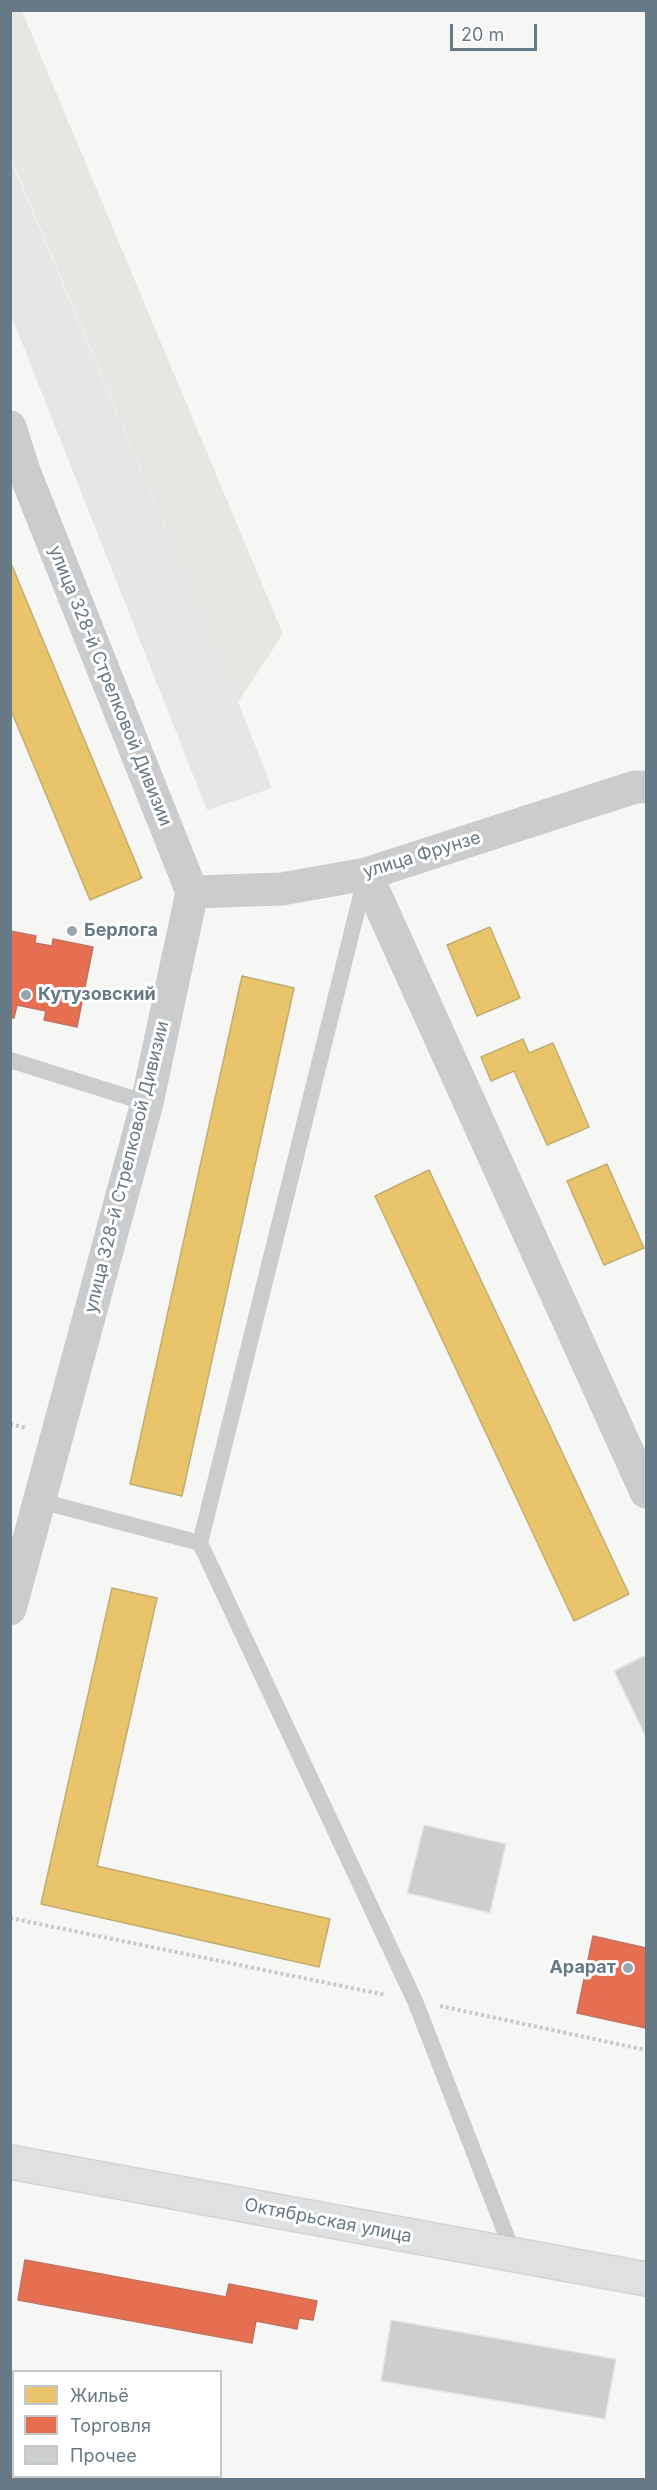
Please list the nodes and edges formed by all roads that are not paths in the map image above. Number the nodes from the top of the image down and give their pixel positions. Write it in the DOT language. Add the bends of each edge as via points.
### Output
graph roads {
  1 [pos="10,427"];
  2 [pos="17,474"];
  3 [pos="646,788"];
  4 [pos="366,874"];
  5 [pos="192,892"];
  6 [pos="10,1060"];
  7 [pos="147,1103"];
  8 [pos="646,1492"];
  9 [pos="40,1501"];
  10 [pos="200,1543"];
  11 [pos="10,1609"];
  12 [pos="10,2162"];
  13 [pos="514,2255"];
  14 [pos="646,2279"];
  1 -- 2 [label="street, улица 328-й Стрелковой Дивизии"];
  2 -- 5 [label="street, улица 328-й Стрелковой Дивизии"];
  3 -- 4 [label="street, улица Фрунзе" via="635,787"];
  4 -- 5 [label="street, улица Фрунзе" via="282,889"];
  4 -- 8 [label="street"];
  4 -- 10 [label="lane"];
  5 -- 7 [label="street, улица 328-й Стрелковой Дивизии"];
  6 -- 7 [label="lane"];
  7 -- 9 [label="street, улица 328-й Стрелковой Дивизии"];
  9 -- 10 [label="lane"];
  9 -- 11 [label="street, улица 328-й Стрелковой Дивизии"];
  10 -- 13 [label="lane" via="415,2001"];
  12 -- 13 [label="main road, Октябрьская улица"];
  13 -- 14 [label="main road, Октябрьская улица"];
}
